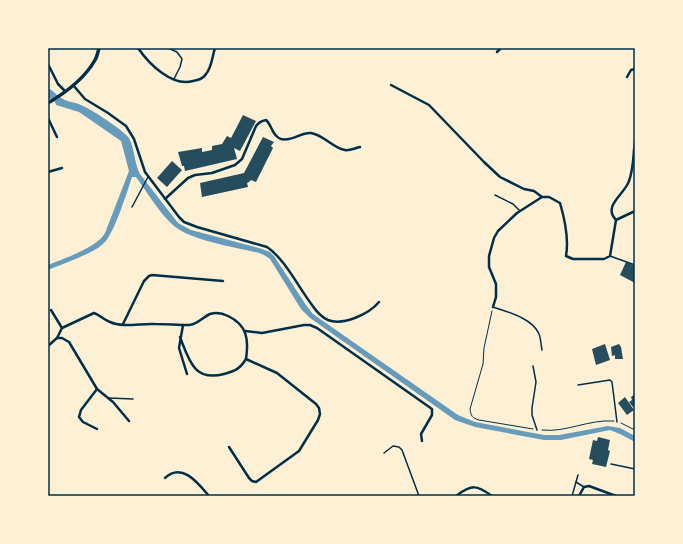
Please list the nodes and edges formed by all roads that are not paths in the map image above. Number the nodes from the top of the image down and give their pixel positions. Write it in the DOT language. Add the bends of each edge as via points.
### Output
graph roads {
  1 [pos="99,48"];
  2 [pos="138,48"];
  3 [pos="168,48"];
  4 [pos="215,48"];
  5 [pos="501,48"];
  6 [pos="497,52"];
  7 [pos="48,64"];
  8 [pos="635,69"];
  9 [pos="627,77"];
  10 [pos="174,80"];
  11 [pos="73,85"];
  12 [pos="391,85"];
  13 [pos="65,91"];
  14 [pos="49,102"];
  15 [pos="48,118"];
  16 [pos="57,137"];
  17 [pos="635,141"];
  18 [pos="360,147"];
  19 [pos="62,168"];
  20 [pos="48,172"];
  21 [pos="147,178"];
  22 [pos="495,195"];
  23 [pos="542,197"];
  24 [pos="165,199"];
  25 [pos="132,207"];
  26 [pos="520,211"];
  27 [pos="635,212"];
  28 [pos="616,220"];
  29 [pos="610,256"];
  30 [pos="635,265"];
  31 [pos="223,281"];
  32 [pos="379,302"];
  33 [pos="493,307"];
  34 [pos="51,310"];
  35 [pos="123,324"];
  36 [pos="183,325"];
  37 [pos="62,328"];
  38 [pos="245,331"];
  39 [pos="57,338"];
  40 [pos="180,338"];
  41 [pos="48,346"];
  42 [pos="542,350"];
  43 [pos="246,359"];
  44 [pos="533,366"];
  45 [pos="187,374"];
  46 [pos="578,385"];
  47 [pos="97,389"];
  48 [pos="109,398"];
  49 [pos="133,399"];
  50 [pos="129,421"];
  51 [pos="617,422"];
  52 [pos="97,429"];
  53 [pos="537,430"];
  54 [pos="422,441"];
  55 [pos="229,448"];
  56 [pos="384,453"];
  57 [pos="611,464"];
  58 [pos="635,469"];
  59 [pos="578,475"];
  60 [pos="165,478"];
  61 [pos="576,482"];
  62 [pos="584,487"];
  63 [pos="208,496"];
  64 [pos="419,496"];
  65 [pos="456,496"];
  66 [pos="492,496"];
  67 [pos="572,496"];
  68 [pos="579,496"];
  69 [pos="616,496"];
  1 -- 11 [label="main road" via="95,60"];
  2 -- 10 [label="street" via="163,73"];
  3 -- 10 [label="lane" via="177,52 182,59"];
  4 -- 10 [label="street" via="206,76 200,80 183,83"];
  5 -- 6 [label="street"];
  7 -- 13 [label="street" via="58,84"];
  8 -- 9 [label="street" via="631,70"];
  11 -- 13 [label="main road"];
  11 -- 21 [label="street" via="85,99 126,126 134,140"];
  12 -- 23 [label="street" via="429,105 500,177"];
  13 -- 14 [label="main road"];
  15 -- 16 [label="street"];
  17 -- 28 [label="street" via="629,182 613,203 611,213"];
  18 -- 24 [label="street" via="341,150 317,134 310,133 292,139 281,139 266,120 262,121 256,126 238,163 212,173 188,178"];
  19 -- 20 [label="street"];
  21 -- 24 [label="street"];
  21 -- 25 [label="lane"];
  22 -- 26 [label="lane" via="513,204"];
  23 -- 26 [label="street"];
  23 -- 29 [label="street" via="549,197 560,203 568,258 604,259"];
  24 -- 32 [label="street" via="184,222 273,251 317,312 327,319 333,321 355,318 371,310"];
  26 -- 33 [label="street" via="494,238 489,256 489,267 496,284"];
  27 -- 28 [label="street"];
  28 -- 29 [label="street"];
  29 -- 30 [label="lane"];
  31 -- 35 [label="street" via="148,276"];
  33 -- 42 [label="lane" via="526,320 533,326 539,334"];
  34 -- 37 [label="street"];
  35 -- 36 [label="street"];
  35 -- 37 [label="street" via="110,322 94,313"];
  36 -- 38 [label="street" via="191,325 211,314 223,313 237,320"];
  36 -- 40 [label="street"];
  37 -- 39 [label="street"];
  38 -- 43 [label="street"];
  38 -- 54 [label="street" via="262,333 304,325 317,328 432,409 432,415 421,434"];
  39 -- 41 [label="street"];
  39 -- 47 [label="street" via="69,342"];
  40 -- 43 [label="street" via="189,362 197,372 207,376 237,371"];
  40 -- 45 [label="street" via="179,348"];
  43 -- 55 [label="street" via="277,373 310,399 319,408 320,414 299,451 256,482 252,481"];
  44 -- 53 [label="lane" via="536,382 532,415"];
  46 -- 51 [label="lane" via="610,380"];
  47 -- 48 [label="street"];
  47 -- 52 [label="street" via="81,410 79,417"];
  48 -- 49 [label="lane"];
  48 -- 50 [label="street"];
  56 -- 64 [label="lane" via="393,446 402,450"];
  57 -- 58 [label="lane"];
  59 -- 61 [label="lane"];
  60 -- 63 [label="street" via="180,472 190,476"];
  61 -- 62 [label="lane"];
  61 -- 67 [label="lane"];
  62 -- 68 [label="street"];
  62 -- 69 [label="street" via="589,486"];
  65 -- 66 [label="street" via="463,490 475,487"];
}
